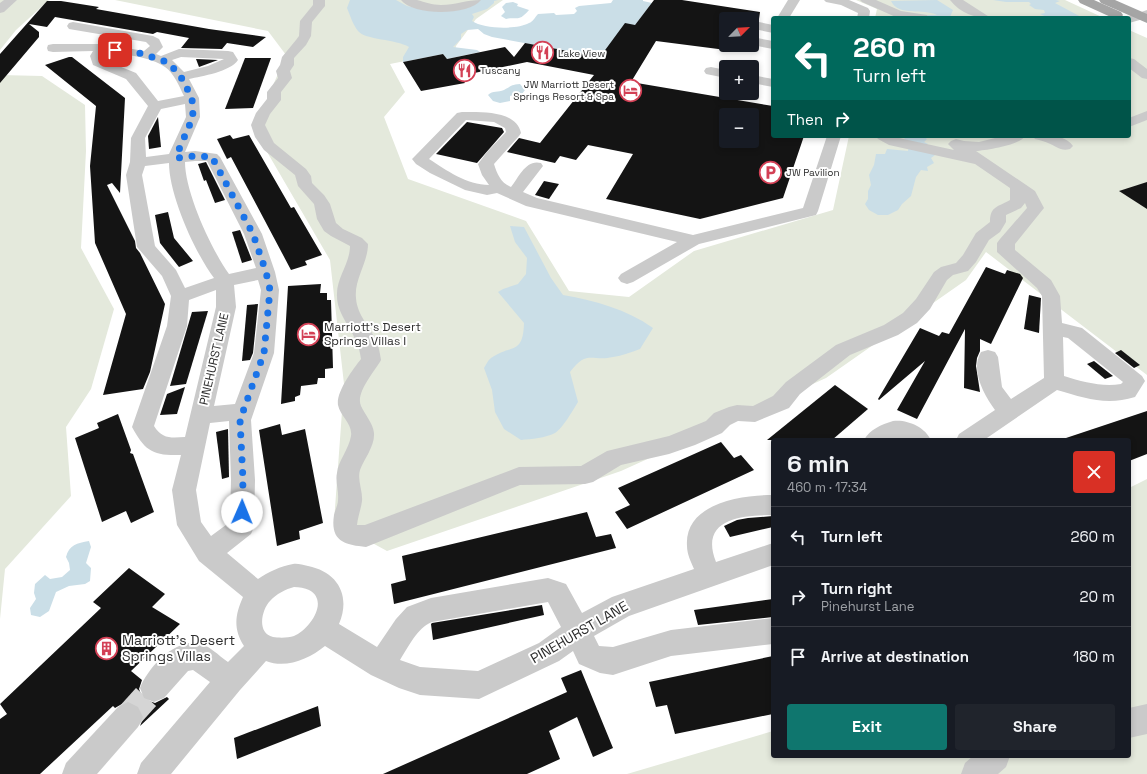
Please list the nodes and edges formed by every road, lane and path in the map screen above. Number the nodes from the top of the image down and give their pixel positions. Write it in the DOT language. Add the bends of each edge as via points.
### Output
graph roads {
  1 [pos="11,0"];
  2 [pos="319,0"];
  3 [pos="407,0"];
  4 [pos="475,0"];
  5 [pos="794,0"];
  6 [pos="830,0"];
  7 [pos="866,0"];
  8 [pos="956,0"];
  9 [pos="1076,0"];
  10 [pos="1084,0"];
  11 [pos="1105,0"];
  12 [pos="0,10"];
  13 [pos="784,16"];
  14 [pos="863,16"];
  15 [pos="912,16"];
  16 [pos="981,16"];
  17 [pos="1091,16"];
  18 [pos="1118,16"];
  19 [pos="1131,16"];
  20 [pos="73,26"];
  21 [pos="759,26"];
  22 [pos="771,28"];
  23 [pos="759,39"];
  24 [pos="771,44"];
  25 [pos="53,48"];
  26 [pos="104,48"];
  27 [pos="1131,53"];
  28 [pos="1142,56"];
  29 [pos="154,57"];
  30 [pos="1131,64"];
  31 [pos="710,71"];
  32 [pos="719,73"];
  33 [pos="1145,74"];
  34 [pos="181,77"];
  35 [pos="759,80"];
  36 [pos="771,83"];
  37 [pos="192,98"];
  38 [pos="155,106"];
  39 [pos="1147,115"];
  40 [pos="1131,122"];
  41 [pos="833,138"];
  42 [pos="887,138"];
  43 [pos="1011,138"];
  44 [pos="1051,138"];
  45 [pos="934,143"];
  46 [pos="960,146"];
  47 [pos="1066,146"];
  48 [pos="177,158"];
  49 [pos="138,162"];
  50 [pos="984,162"];
  51 [pos="535,166"];
  52 [pos="1018,186"];
  53 [pos="506,191"];
  54 [pos="693,240"];
  55 [pos="266,272"];
  56 [pos="627,278"];
  57 [pos="225,281"];
  58 [pos="180,296"];
  59 [pos="1053,327"];
  60 [pos="988,356"];
  61 [pos="1054,381"];
  62 [pos="244,412"];
  63 [pos="1009,412"];
  64 [pos="200,415"];
  65 [pos="878,438"];
  66 [pos="917,438"];
  67 [pos="970,438"];
  68 [pos="194,446"];
  69 [pos="771,505"];
  70 [pos="208,553"];
  71 [pos="771,555"];
  72 [pos="709,576"];
  73 [pos="259,595"];
  74 [pos="323,629"];
  75 [pos="771,631"];
  76 [pos="577,632"];
  77 [pos="261,647"];
  78 [pos="382,665"];
  79 [pos="230,680"];
  80 [pos="154,688"];
  81 [pos="128,718"];
  82 [pos="1147,719"];
  83 [pos="1131,723"];
  84 [pos="993,758"];
  85 [pos="77,774"];
  86 [pos="152,774"];
  87 [pos="976,774"];
  1 -- 12 [label="street"];
  2 -- 52 [label="street" via="319,6 306,21 302,42 288,57 283,71 285,78 274,92 274,100 263,113 258,125 261,137 274,153 303,175 304,182 317,195 330,227 353,238 359,244 360,251 346,283 346,298 369,347 371,360 351,392 349,406 363,434 348,472 350,501 345,529 351,535 366,536 520,476 585,475 615,457 669,445 714,428 722,419 737,414 755,414 781,402 793,388 844,350 891,330 910,318 923,304 940,276 962,267 970,258 982,237 998,222 998,213 1018,201"];
  3 -- 4 [label="street" via="415,4 440,8 464,6"];
  5 -- 13 [label="street"];
  6 -- 14 [label="street" via="844,2 864,11"];
  7 -- 15 [label="street" via="895,13"];
  8 -- 16 [label="street"];
  9 -- 17 [label="main road"];
  10 -- 18 [label="main road"];
  11 -- 19 [label="main road"];
  20 -- 29 [label="street" via="149,39 155,42 157,47"];
  21 -- 22 [label="street"];
  23 -- 24 [label="street"];
  25 -- 26 [label="street"];
  26 -- 29 [label="street"];
  26 -- 38 [label="street" via="96,56 98,62 131,76"];
  27 -- 28 [label="street"];
  29 -- 34 [label="street" via="170,64"];
  29 -- 34 [label="street" via="179,53 228,55 231,60 205,72"];
  30 -- 33 [label="street"];
  31 -- 32 [label="street"];
  34 -- 37 [label="street"];
  35 -- 36 [label="street"];
  37 -- 38 [label="street"];
  37 -- 48 [label="street" via="193,117"];
  38 -- 49 [label="street" via="138,138"];
  39 -- 40 [label="street"];
  41 -- 54 [label="street" via="810,211"];
  42 -- 45 [label="street" via="907,145"];
  43 -- 46 [label="street" via="981,146"];
  44 -- 47 [label="street"];
  45 -- 46 [label="street"];
  45 -- 50 [label="street"];
  46 -- 50 [label="street"];
  48 -- 49 [label="street"];
  48 -- 55 [label="street" via="212,157 253,234"];
  48 -- 57 [label="street" via="177,175 189,213 214,266"];
  49 -- 58 [label="street" via="134,174 146,247 170,274"];
  50 -- 52 [label="street"];
  51 -- 53 [label="street"];
  52 -- 59 [label="street" via="1029,194 1036,208 1006,243 1006,252 1044,284 1050,296"];
  53 -- 53 [label="street" via="469,186 448,177 420,159 462,116 486,117 510,123 514,132 486,164 490,175"];
  53 -- 54 [label="street" via="532,202"];
  54 -- 56 [label="street"];
  55 -- 57 [label="street"];
  55 -- 62 [label="street" via="270,290 264,353"];
  57 -- 58 [label="street"];
  57 -- 64 [label="street, PINEHURST LANE" via="226,307"];
  58 -- 68 [label="street" via="178,326 143,427 151,440 165,447"];
  59 -- 61 [label="street"];
  59 -- 61 [label="street" via="1075,333 1136,381 1128,391 1110,394"];
  60 -- 63 [label="street" via="988,382"];
  61 -- 63 [label="street"];
  62 -- 64 [label="street"];
  62 -- 70 [label="street" via="240,420 242,527"];
  63 -- 67 [label="street"];
  64 -- 68 [label="street, PINEHURST LANE"];
  65 -- 66 [label="street" via="893,428 902,429"];
  68 -- 70 [label="street, PINEHURST LANE" via="184,490 189,525"];
  69 -- 72 [label="street" via="753,505 723,513 702,530 699,544"];
  70 -- 73 [label="street, PINEHURST LANE"];
  71 -- 72 [label="street, PINEHURST LANE"];
  72 -- 76 [label="street, PINEHURST LANE" via="621,606"];
  73 -- 74 [label="street" via="269,585 294,575 306,575 317,579 325,585 332,606 330,618"];
  73 -- 77 [label="street" via="252,606 248,623 253,639"];
  74 -- 77 [label="street" via="313,640 300,648 273,651"];
  74 -- 78 [label="street, PINEHURST LANE"];
  75 -- 76 [label="street" via="671,643 613,661 600,660 589,655"];
  76 -- 78 [label="street, PINEHURST LANE" via="549,652 479,685 420,681"];
  76 -- 78 [label="street" via="557,592 548,590 431,610 416,616 405,628"];
  77 -- 79 [label="street"];
  79 -- 80 [label="street" via="197,656 182,658"];
  79 -- 86 [label="street"];
  81 -- 85 [label="street"];
  82 -- 83 [label="street"];
  84 -- 87 [label="street"];
}
